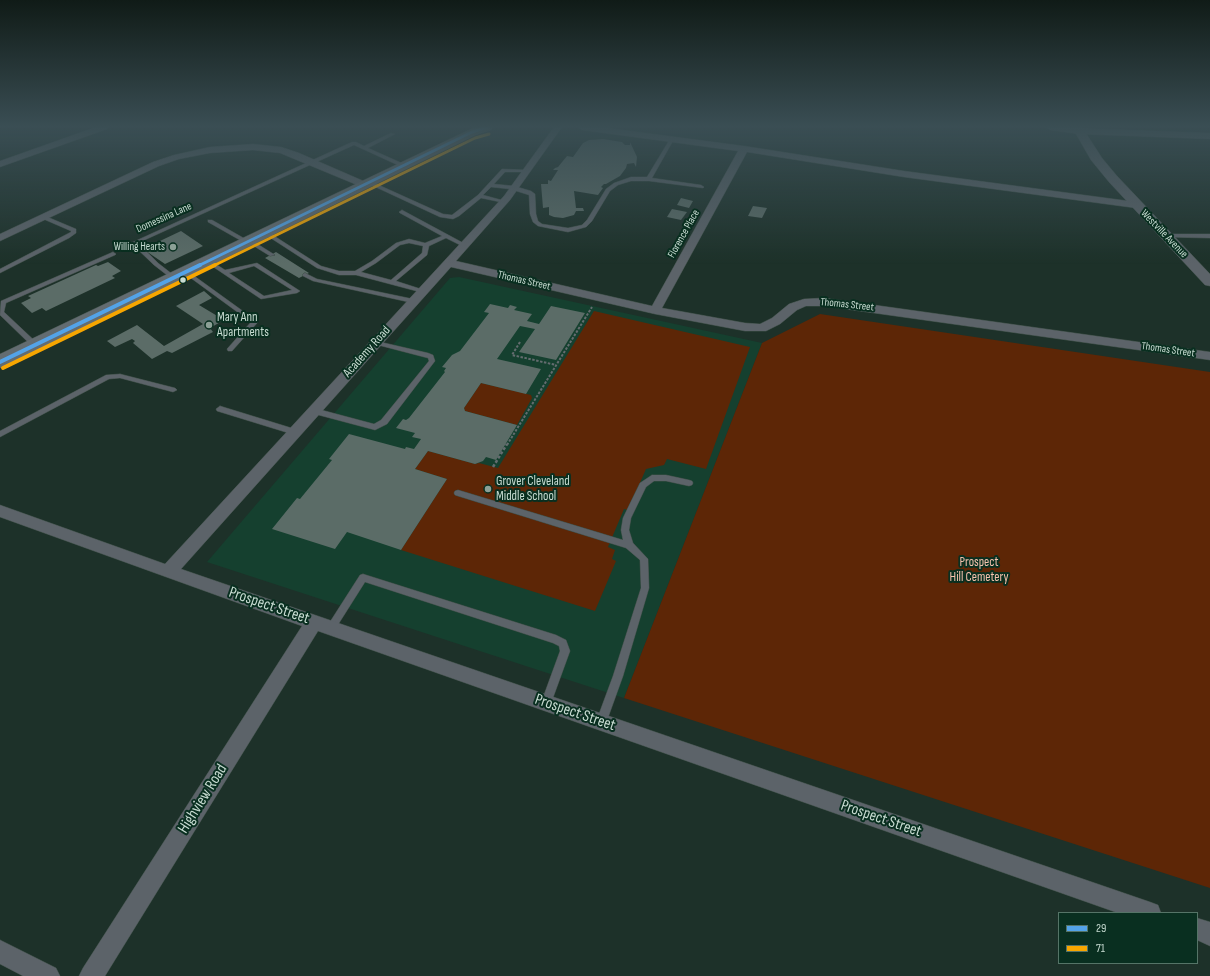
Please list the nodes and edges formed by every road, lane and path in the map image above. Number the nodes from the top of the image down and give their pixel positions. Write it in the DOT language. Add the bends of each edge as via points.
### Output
graph roads {
  1 [pos="136,173"];
  2 [pos="290,173"];
  3 [pos="339,173"];
  4 [pos="391,173"];
  5 [pos="502,173"];
  6 [pos="525,173"];
  7 [pos="653,173"];
  8 [pos="731,173"];
  9 [pos="895,173"];
  10 [pos="1108,173"];
  11 [pos="649,180"];
  12 [pos="368,184"];
  13 [pos="491,185"];
  14 [pos="701,187"];
  15 [pos="513,189"];
  16 [pos="480,196"];
  17 [pos="503,202"];
  18 [pos="1136,205"];
  19 [pos="402,212"];
  20 [pos="43,217"];
  21 [pos="210,221"];
  22 [pos="266,233"];
  23 [pos="446,236"];
  24 [pos="1166,236"];
  25 [pos="1210,236"];
  26 [pos="0,238"];
  27 [pos="248,242"];
  28 [pos="426,245"];
  29 [pos="464,245"];
  30 [pos="113,254"];
  31 [pos="272,254"];
  32 [pos="208,261"];
  33 [pos="448,264"];
  34 [pos="0,271"];
  35 [pos="224,272"];
  36 [pos="356,273"];
  37 [pos="180,275"];
  38 [pos="304,275"];
  39 [pos="392,282"];
  40 [pos="1210,282"];
  41 [pos="422,291"];
  42 [pos="413,302"];
  43 [pos="592,306"];
  44 [pos="655,310"];
  45 [pos="520,342"];
  46 [pos="376,343"];
  47 [pos="35,345"];
  48 [pos="230,349"];
  49 [pos="1210,356"];
  50 [pos="0,362"];
  51 [pos="556,365"];
  52 [pos="173,390"];
  53 [pos="220,409"];
  54 [pos="314,411"];
  55 [pos="295,432"];
  56 [pos="0,434"];
  57 [pos="493,466"];
  58 [pos="689,483"];
  59 [pos="458,493"];
  60 [pos="0,511"];
  61 [pos="629,545"];
  62 [pos="169,571"];
  63 [pos="323,625"];
  64 [pos="546,703"];
  65 [pos="601,722"];
  66 [pos="1147,912"];
  67 [pos="1198,929"];
  68 [pos="1210,934"];
  69 [pos="0,952"];
  70 [pos="48,976"];
  71 [pos="91,976"];
  1 -- 20 [label="street"];
  2 -- 37 [label="lane, Domessina Lane" via="134,243 156,264"];
  3 -- 12 [label="street"];
  4 -- 12 [label="main road"];
  5 -- 13 [label="lane"];
  6 -- 15 [label="street, Academy Road"];
  7 -- 11 [label="lane"];
  8 -- 44 [label="street, Florence Place"];
  9 -- 18 [label="street"];
  10 -- 18 [label="street, Westville Avenue"];
  11 -- 14 [label="lane"];
  11 -- 15 [label="lane" via="631,180 616,184 608,190 590,221 584,226 568,230 540,225 533,214 532,194"];
  12 -- 16 [label="lane" via="448,217 457,215"];
  12 -- 22 [label="main road"];
  13 -- 15 [label="lane"];
  13 -- 16 [label="lane"];
  15 -- 17 [label="street, Academy Road"];
  16 -- 17 [label="lane"];
  17 -- 29 [label="street, Academy Road"];
  18 -- 24 [label="street, Westville Avenue"];
  19 -- 23 [label="lane"];
  20 -- 26 [label="street"];
  20 -- 34 [label="lane" via="74,230 67,237"];
  21 -- 27 [label="lane"];
  22 -- 27 [label="main road"];
  22 -- 36 [label="lane" via="319,267 339,273"];
  23 -- 28 [label="lane"];
  23 -- 29 [label="lane"];
  24 -- 25 [label="lane"];
  24 -- 40 [label="street, Westville Avenue"];
  27 -- 31 [label="lane"];
  27 -- 32 [label="main road"];
  28 -- 36 [label="lane" via="409,241 398,244"];
  28 -- 39 [label="lane" via="425,254"];
  29 -- 33 [label="street, Academy Road"];
  30 -- 47 [label="lane" via="4,302 1,312"];
  32 -- 35 [label="lane"];
  32 -- 37 [label="main road"];
  33 -- 41 [label="street, Academy Road"];
  33 -- 44 [label="street, Thomas Street"];
  35 -- 35 [label="lane" via="263,298 297,291 255,264"];
  36 -- 39 [label="lane"];
  37 -- 47 [label="main road"];
  37 -- 48 [label="lane" via="256,322"];
  38 -- 42 [label="lane" via="315,280"];
  39 -- 41 [label="lane"];
  41 -- 42 [label="street, Academy Road"];
  42 -- 46 [label="street, Academy Road"];
  43 -- 51 [label="path"];
  44 -- 49 [label="street, Thomas Street" via="762,328 776,321 793,307 812,302 831,302"];
  45 -- 51 [label="path" via="512,355"];
  46 -- 54 [label="street, Academy Road"];
  46 -- 54 [label="lane" via="426,355 431,357 432,361 384,422 375,427"];
  47 -- 50 [label="main road"];
  51 -- 57 [label="path"];
  52 -- 56 [label="lane" via="120,376 108,377"];
  53 -- 55 [label="lane"];
  54 -- 55 [label="street, Academy Road"];
  55 -- 62 [label="street, Academy Road"];
  58 -- 61 [label="lane" via="652,478 643,485 627,518"];
  59 -- 61 [label="lane"];
  60 -- 62 [label="street, Prospect Street"];
  61 -- 65 [label="lane" via="644,559 645,588"];
  62 -- 63 [label="street, Prospect Street"];
  63 -- 64 [label="street, Prospect Street"];
  63 -- 64 [label="lane" via="362,578 556,639 563,643 564,651"];
  63 -- 71 [label="street, Highview Road"];
  64 -- 65 [label="street, Prospect Street"];
  65 -- 66 [label="street, Prospect Street"];
  67 -- 68 [label="street"];
  69 -- 70 [label="street"];
}
